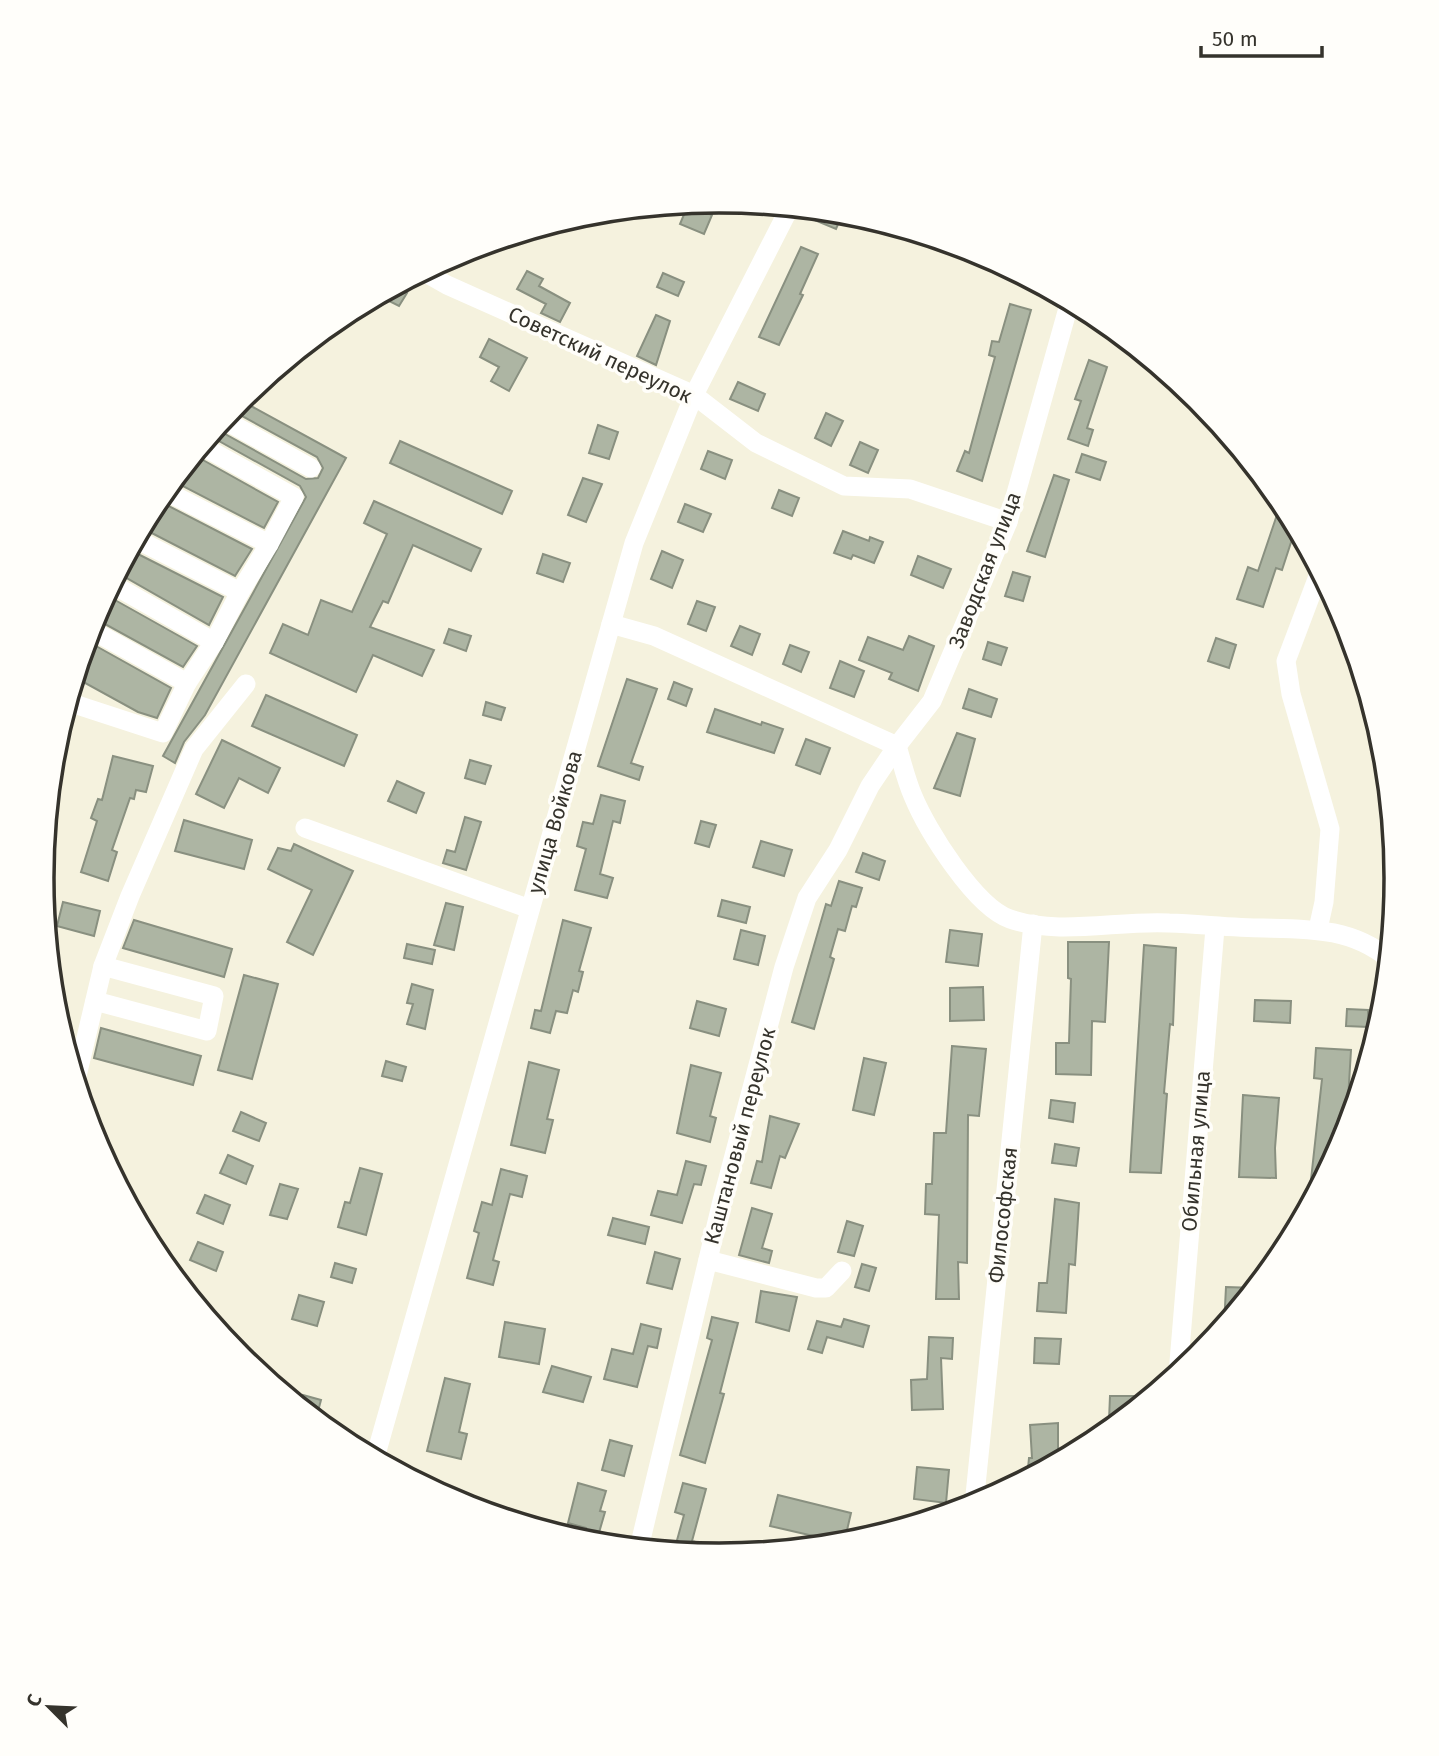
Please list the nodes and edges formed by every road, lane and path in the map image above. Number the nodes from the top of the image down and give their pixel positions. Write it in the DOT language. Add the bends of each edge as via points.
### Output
graph roads {
  1 [pos="785,216"];
  2 [pos="434,277"];
  3 [pos="1067,311"];
  4 [pos="694,395"];
  5 [pos="232,425"];
  6 [pos="210,450"];
  7 [pos="311,468"];
  8 [pos="175,496"];
  9 [pos="1008,522"];
  10 [pos="144,543"];
  11 [pos="268,544"];
  12 [pos="1315,583"];
  13 [pos="121,589"];
  14 [pos="240,593"];
  15 [pos="611,624"];
  16 [pos="101,635"];
  17 [pos="214,642"];
  18 [pos="187,684"];
  19 [pos="246,684"];
  20 [pos="77,705"];
  21 [pos="897,746"];
  22 [pos="304,828"];
  23 [pos="530,909"];
  24 [pos="1033,924"];
  25 [pos="1215,928"];
  26 [pos="1318,929"];
  27 [pos="1381,953"];
  28 [pos="103,966"];
  29 [pos="95,1001"];
  30 [pos="80,1061"];
  31 [pos="708,1260"];
  32 [pos="842,1271"];
  33 [pos="1179,1358"];
  34 [pos="378,1448"];
  35 [pos="975,1492"];
  36 [pos="641,1539"];
  1 -- 4 [label="street, улица Войкова"];
  2 -- 4 [label="street, Советский переулок"];
  3 -- 9 [label="street, Заводская улица"];
  4 -- 9 [label="street, Советский переулок" via="756,443 844,486 910,489"];
  4 -- 15 [label="street, улица Войкова" via="634,543"];
  5 -- 7 [label="street"];
  6 -- 11 [label="street" via="294,497"];
  8 -- 11 [label="street"];
  9 -- 21 [label="street, Заводская улица" via="932,701"];
  10 -- 14 [label="street"];
  11 -- 14 [label="street"];
  12 -- 26 [label="street" via="1286,661 1291,694 1330,829"];
  13 -- 17 [label="street"];
  14 -- 17 [label="street"];
  15 -- 21 [label="street" via="654,636"];
  15 -- 23 [label="street, улица Войкова"];
  16 -- 18 [label="street"];
  17 -- 18 [label="street"];
  18 -- 20 [label="street" via="163,733"];
  19 -- 28 [label="street" via="194,749"];
  21 -- 24 [label="street" via="913,797 941,846 988,906"];
  21 -- 31 [label="street, Каштановый переулок" via="807,898 784,967"];
  22 -- 23 [label="street"];
  23 -- 34 [label="street, улица Войкова"];
  24 -- 25 [label="street" via="1168,923"];
  24 -- 35 [label="street, Философская"];
  25 -- 26 [label="street"];
  25 -- 33 [label="street, Обильная улица"];
  26 -- 27 [label="street" via="1347,935"];
  28 -- 29 [label="street"];
  28 -- 29 [label="street" via="214,996 207,1031"];
  29 -- 30 [label="street"];
  31 -- 32 [label="street" via="816,1288 827,1288"];
  31 -- 36 [label="street, Каштановый переулок"];
}
